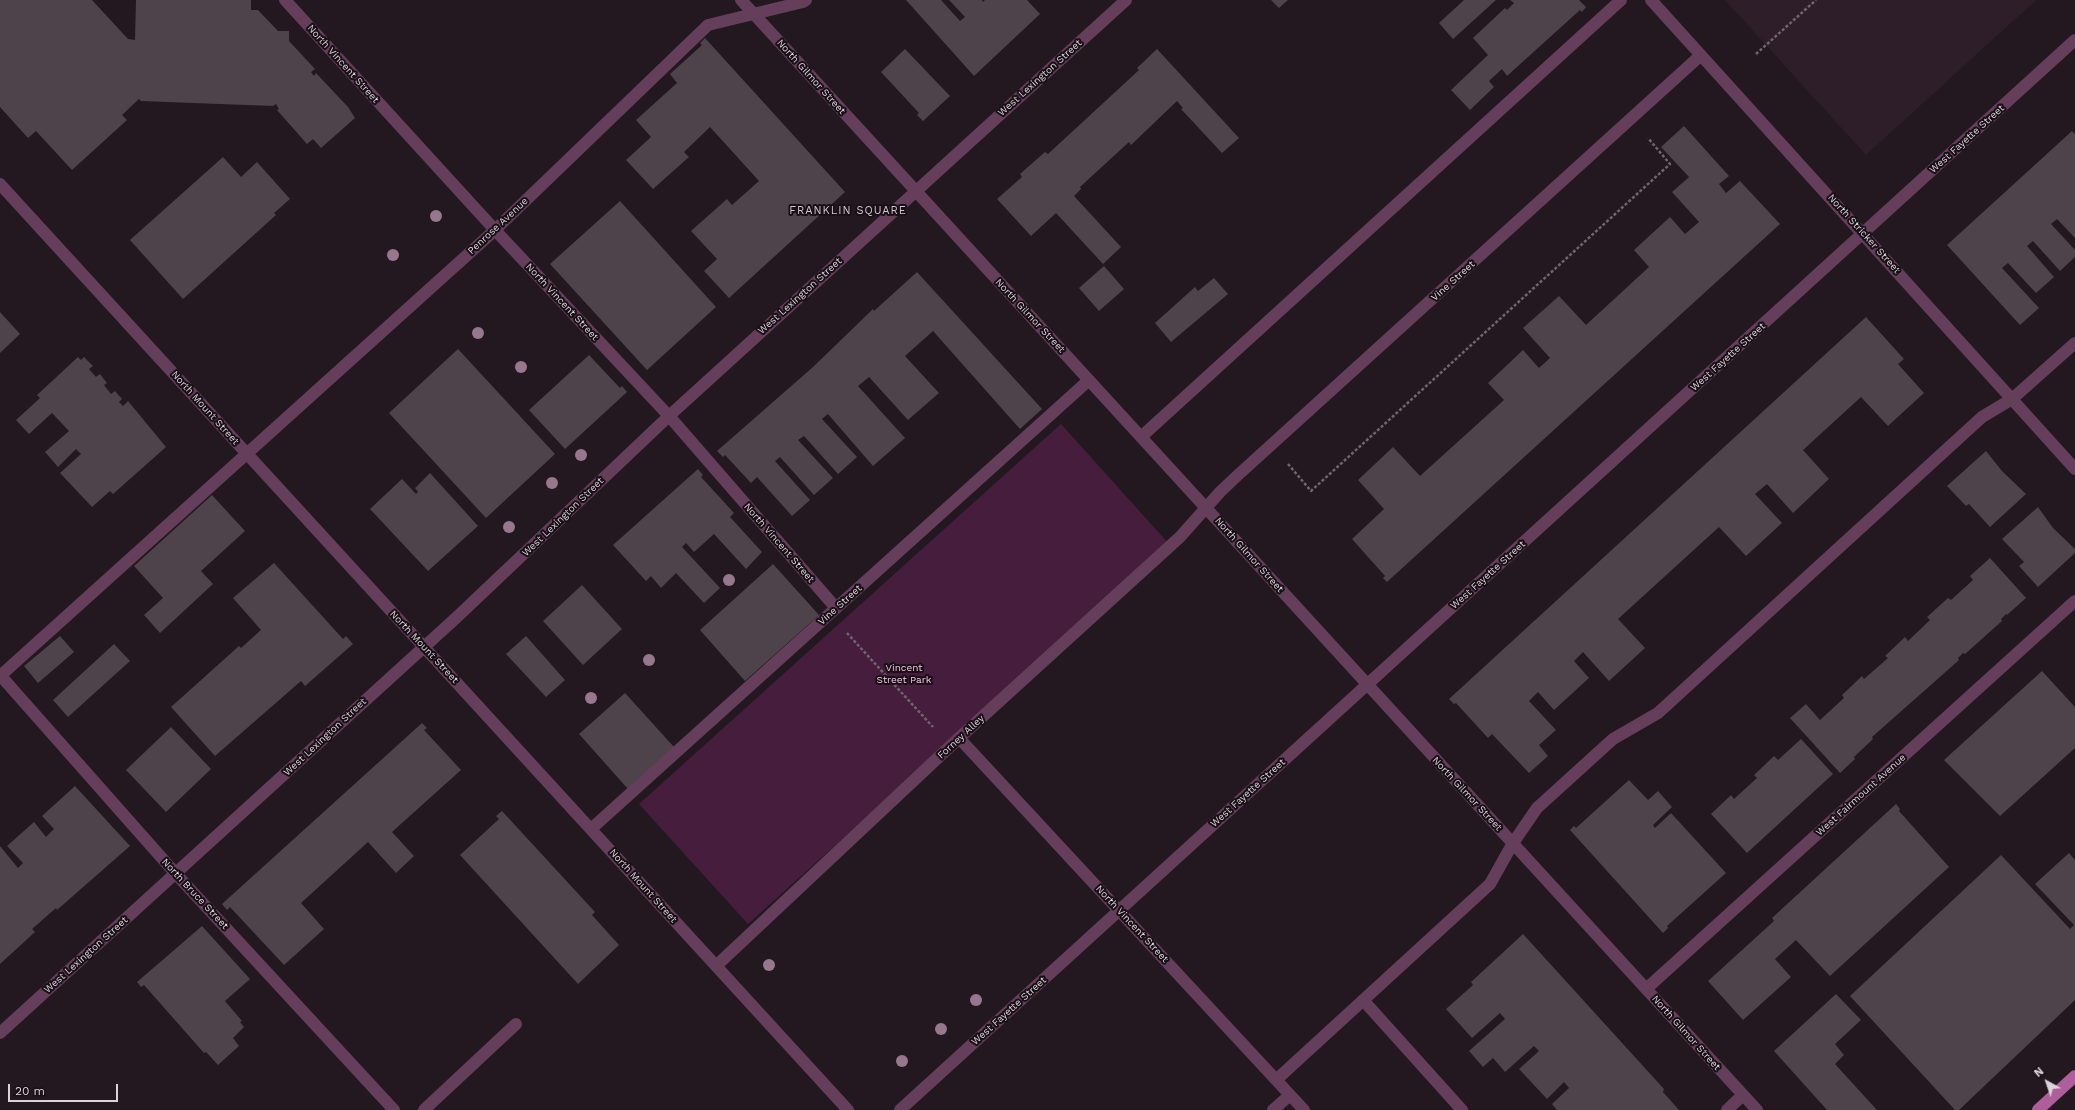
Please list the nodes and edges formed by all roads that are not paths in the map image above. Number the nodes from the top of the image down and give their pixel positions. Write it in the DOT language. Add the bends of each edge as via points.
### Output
graph roads {
  1 [pos="285,0"];
  2 [pos="741,0"];
  3 [pos="806,0"];
  4 [pos="1126,0"];
  5 [pos="1621,0"];
  6 [pos="1651,0"];
  7 [pos="754,14"];
  8 [pos="2075,40"];
  9 [pos="1701,55"];
  10 [pos="0,184"];
  11 [pos="916,191"];
  12 [pos="495,230"];
  13 [pos="1863,233"];
  14 [pos="2075,343"];
  15 [pos="1089,380"];
  16 [pos="2012,399"];
  17 [pos="668,416"];
  18 [pos="1140,437"];
  19 [pos="248,454"];
  20 [pos="2075,469"];
  21 [pos="1206,509"];
  22 [pos="2075,601"];
  23 [pos="833,611"];
  24 [pos="424,646"];
  25 [pos="0,676"];
  26 [pos="1368,685"];
  27 [pos="955,742"];
  28 [pos="591,829"];
  29 [pos="1513,844"];
  30 [pos="176,874"];
  31 [pos="1120,910"];
  32 [pos="716,966"];
  33 [pos="1646,989"];
  34 [pos="1363,1000"];
  35 [pos="516,1024"];
  36 [pos="0,1033"];
  37 [pos="2075,1076"];
  38 [pos="1276,1080"];
  39 [pos="1290,1095"];
  40 [pos="1743,1095"];
  41 [pos="394,1110"];
  42 [pos="424,1110"];
  43 [pos="848,1110"];
  44 [pos="900,1110"];
  45 [pos="1273,1110"];
  46 [pos="1304,1110"];
  47 [pos="1462,1110"];
  48 [pos="1727,1110"];
  49 [pos="1757,1110"];
  50 [pos="2038,1110"];
  1 -- 12 [label="street, North Vincent Street"];
  2 -- 7 [label="street, North Gilmor Street"];
  3 -- 7 [label="street, Penrose Avenue"];
  4 -- 11 [label="street, West Lexington Street"];
  5 -- 18 [label="street"];
  6 -- 9 [label="street, North Stricker Street"];
  7 -- 11 [label="street, North Gilmor Street"];
  7 -- 12 [label="street, Penrose Avenue" via="708,25"];
  8 -- 13 [label="street, West Fayette Street"];
  9 -- 13 [label="street, North Stricker Street"];
  9 -- 21 [label="street, Vine Street" via="1238,475"];
  10 -- 19 [label="street, North Mount Street"];
  11 -- 15 [label="street, North Gilmor Street"];
  11 -- 17 [label="street, West Lexington Street"];
  12 -- 17 [label="street, North Vincent Street"];
  12 -- 19 [label="street, Penrose Avenue"];
  13 -- 16 [label="street, North Stricker Street"];
  13 -- 26 [label="street, West Fayette Street"];
  14 -- 16 [label="street"];
  15 -- 18 [label="street, North Gilmor Street"];
  15 -- 23 [label="street, Vine Street"];
  16 -- 20 [label="street, North Stricker Street"];
  16 -- 29 [label="street" via="1982,416 1658,713 1613,739 1537,808"];
  17 -- 23 [label="street, North Vincent Street"];
  17 -- 24 [label="street, West Lexington Street"];
  18 -- 21 [label="street, North Gilmor Street"];
  19 -- 24 [label="street, North Mount Street"];
  19 -- 25 [label="street, Penrose Avenue"];
  21 -- 26 [label="street, North Gilmor Street"];
  21 -- 27 [label="street, Forney Alley" via="1180,537"];
  22 -- 33 [label="street, West Fairmount Avenue"];
  23 -- 28 [label="street, Vine Street"];
  24 -- 28 [label="street, North Mount Street"];
  24 -- 30 [label="street, West Lexington Street"];
  25 -- 30 [label="street, North Bruce Street"];
  26 -- 29 [label="street, North Gilmor Street"];
  26 -- 31 [label="street, West Fayette Street"];
  27 -- 31 [label="street, North Vincent Street"];
  27 -- 32 [label="street, Forney Alley"];
  28 -- 32 [label="street, North Mount Street"];
  29 -- 33 [label="street, North Gilmor Street"];
  29 -- 34 [label="street" via="1490,884"];
  30 -- 36 [label="street, West Lexington Street"];
  30 -- 41 [label="street, North Bruce Street"];
  31 -- 38 [label="street, North Vincent Street"];
  31 -- 44 [label="street, West Fayette Street"];
  32 -- 43 [label="street, North Mount Street"];
  33 -- 40 [label="street, North Gilmor Street"];
  34 -- 38 [label="street"];
  34 -- 47 [label="street"];
  35 -- 42 [label="street"];
  37 -- 50 [label="main road"];
  38 -- 39 [label="street, North Vincent Street"];
  39 -- 45 [label="street"];
  39 -- 46 [label="street, North Vincent Street"];
  40 -- 48 [label="street"];
  40 -- 49 [label="street, North Gilmor Street"];
}
